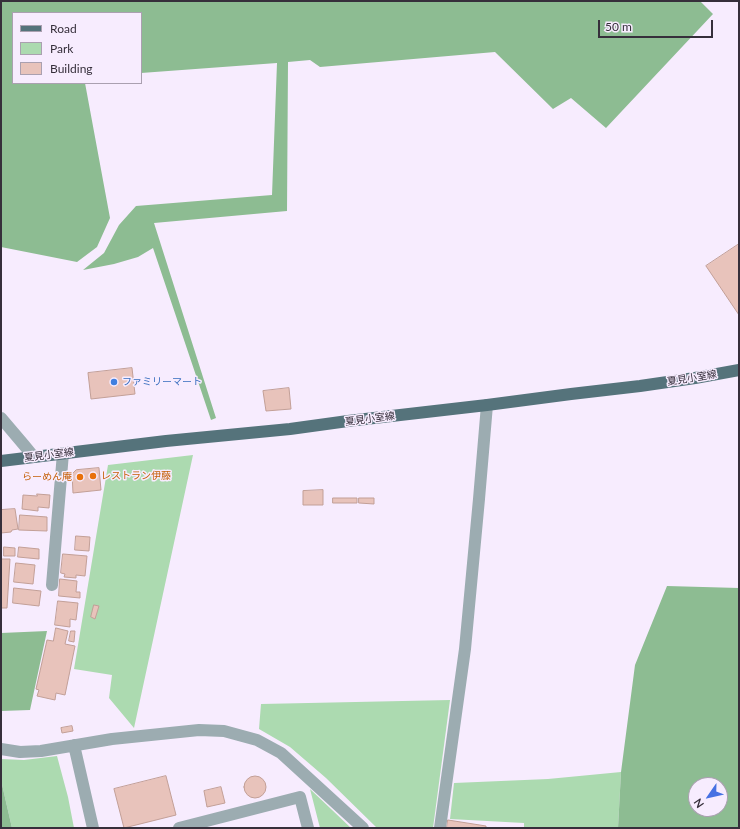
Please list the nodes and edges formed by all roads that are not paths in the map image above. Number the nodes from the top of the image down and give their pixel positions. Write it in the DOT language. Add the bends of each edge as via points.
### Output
graph roads {
  1 [pos="739,370"];
  2 [pos="486,405"];
  3 [pos="1,418"];
  4 [pos="63,453"];
  5 [pos="34,457"];
  6 [pos="1,461"];
  7 [pos="52,585"];
  8 [pos="74,745"];
  9 [pos="1,749"];
  10 [pos="208,825"];
  11 [pos="93,828"];
  12 [pos="179,828"];
  13 [pos="308,828"];
  14 [pos="363,828"];
  15 [pos="440,828"];
  1 -- 2 [label="main road, 夏見小室線" via="640,386"];
  2 -- 4 [label="main road, 夏見小室線"];
  2 -- 15 [label="street" via="465,649"];
  3 -- 5 [label="street"];
  4 -- 5 [label="main road, 夏見小室線"];
  4 -- 7 [label="street"];
  5 -- 6 [label="main road, 夏見小室線"];
  8 -- 9 [label="street" via="41,751 20,752"];
  8 -- 11 [label="street"];
  8 -- 14 [label="street" via="199,730 224,731 257,740 281,753"];
  10 -- 12 [label="street"];
  10 -- 13 [label="street" via="300,797"];
}
